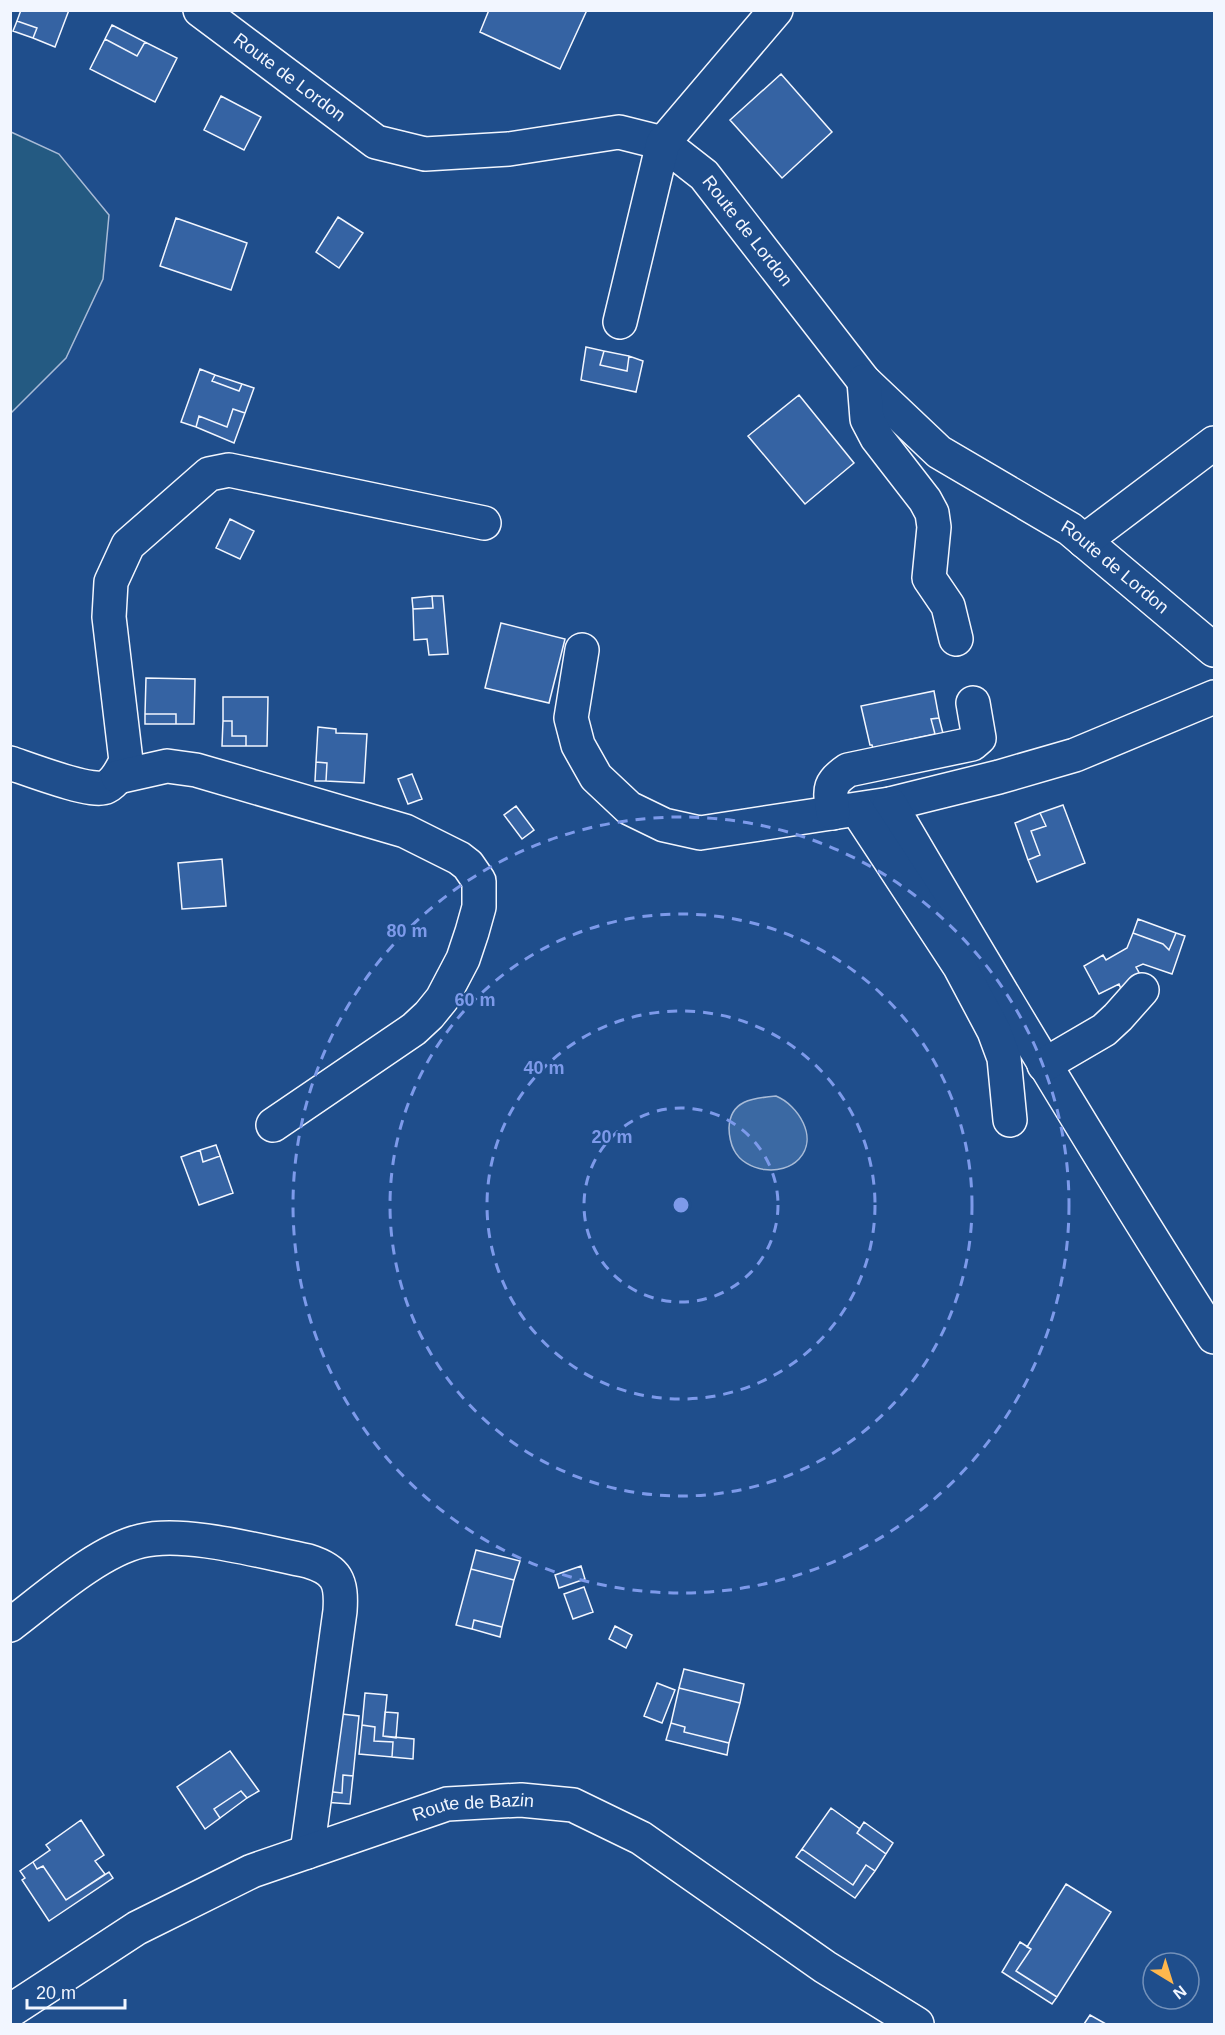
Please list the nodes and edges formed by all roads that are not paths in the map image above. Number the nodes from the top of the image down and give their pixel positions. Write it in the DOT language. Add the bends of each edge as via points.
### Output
graph roads {
  1 [pos="200,10"];
  2 [pos="776,10"];
  3 [pos="663,143"];
  4 [pos="620,322"];
  5 [pos="864,381"];
  6 [pos="1215,443"];
  7 [pos="484,523"];
  8 [pos="1084,541"];
  9 [pos="956,639"];
  10 [pos="582,650"];
  11 [pos="1215,650"];
  12 [pos="1215,697"];
  13 [pos="973,703"];
  14 [pos="10,764"];
  15 [pos="118,777"];
  16 [pos="890,804"];
  17 [pos="845,811"];
  18 [pos="1142,990"];
  19 [pos="1044,1065"];
  20 [pos="1010,1120"];
  21 [pos="273,1125"];
  22 [pos="1215,1337"];
  23 [pos="10,1625"];
  24 [pos="307,1852"];
  25 [pos="10,2011"];
  26 [pos="917,2025"];
  1 -- 3 [label="street, Route de Lordon" via="376,142 425,154 509,149 619,132"];
  2 -- 3 [label="street"];
  3 -- 4 [label="street"];
  3 -- 5 [label="street, Route de Lordon" via="704,176"];
  5 -- 8 [label="street, Route de Lordon" via="939,452"];
  5 -- 9 [label="street" via="867,419 932,513 929,578 948,606"];
  6 -- 8 [label="street"];
  7 -- 15 [label="street" via="229,470 209,474 128,545 111,582 109,617 126,762"];
  8 -- 11 [label="street, Route de Lordon"];
  10 -- 17 [label="street" via="571,718 578,745 596,777 629,808 664,825 700,833"];
  12 -- 16 [label="street" via="1075,755"];
  13 -- 17 [label="street" via="977,741 848,770 837,777 830,791"];
  14 -- 15 [label="street" via="91,789 105,788"];
  15 -- 21 [label="street" via="167,766 264,788 405,831 459,858 479,881 479,907 463,958 429,1015"];
  16 -- 17 [label="street"];
  16 -- 19 [label="street"];
  17 -- 20 [label="street" via="960,967 994,1030 1004,1058"];
  18 -- 19 [label="street" via="1104,1030"];
  19 -- 22 [label="street"];
  23 -- 24 [label="street" via="85,1569 139,1541 202,1541 324,1566 338,1583 340,1611"];
  24 -- 25 [label="street, Route de Bazin" via="252,1870 136,1928"];
  24 -- 26 [label="street, Route de Bazin" via="447,1804 521,1800 573,1805 641,1838 825,1967"];
}
